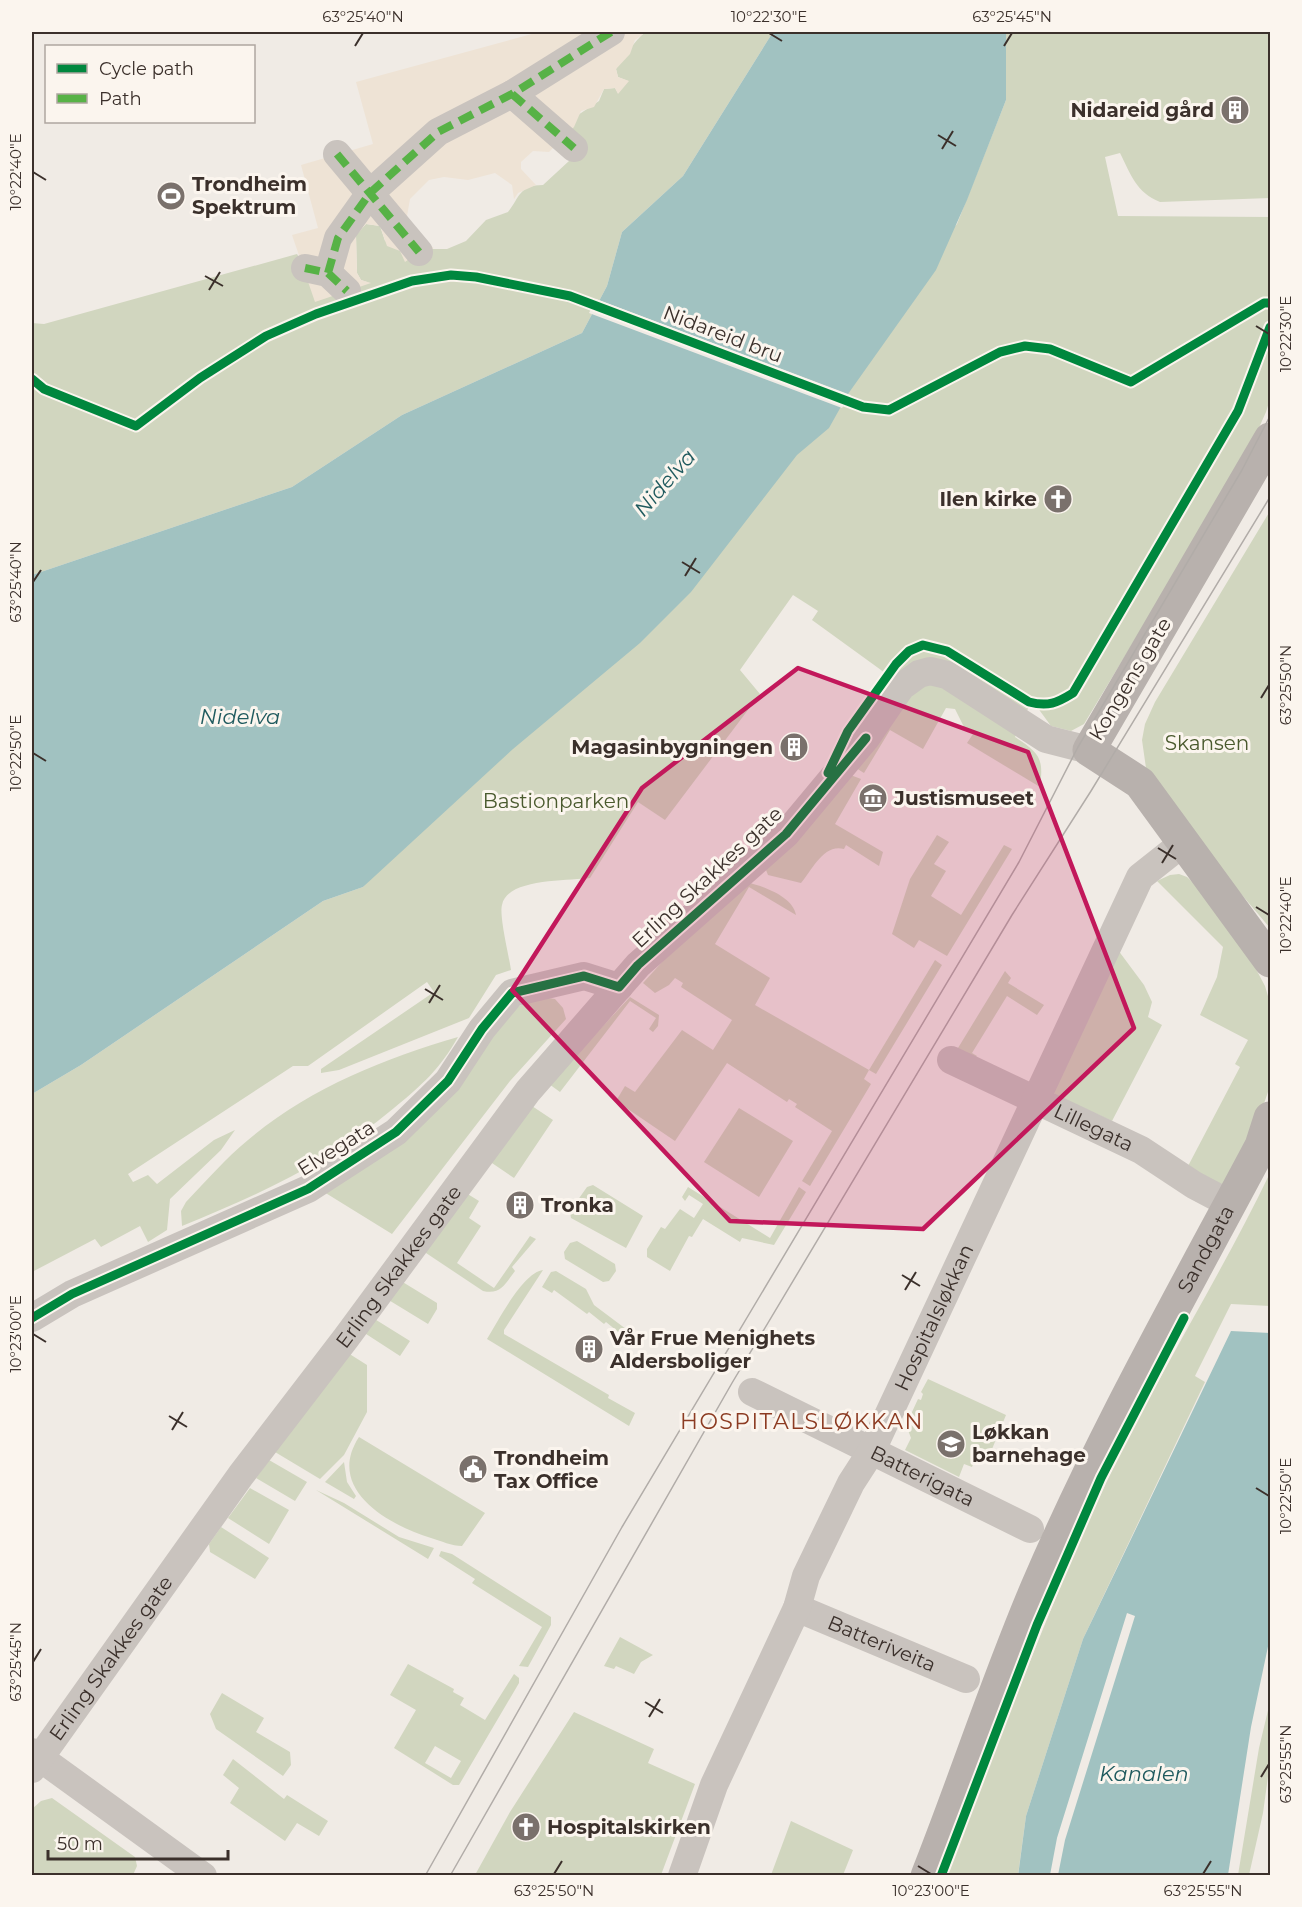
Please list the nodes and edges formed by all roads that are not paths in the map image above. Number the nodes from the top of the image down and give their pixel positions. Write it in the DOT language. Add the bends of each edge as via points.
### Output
graph roads {
  1 [pos="611,32"];
  2 [pos="512,93"];
  3 [pos="574,148"];
  4 [pos="337,154"];
  5 [pos="370,193"];
  6 [pos="419,252"];
  7 [pos="327,277"];
  8 [pos="1270,439"];
  9 [pos="1270,486"];
  10 [pos="1098,755"];
  11 [pos="1173,851"];
  12 [pos="1270,961"];
  13 [pos="619,987"];
  14 [pos="951,1060"];
  15 [pos="1036,1102"];
  16 [pos="1270,1118"];
  17 [pos="1230,1204"];
  18 [pos="32,1318"];
  19 [pos="752,1392"];
  20 [pos="871,1452"];
  21 [pos="1030,1529"];
  22 [pos="797,1608"];
  23 [pos="966,1679"];
  24 [pos="34,1760"];
  25 [pos="165,1865"];
  26 [pos="203,1875"];
  27 [pos="682,1875"];
  28 [pos="927,1875"];
  1 -- 2 [label="street"];
  2 -- 3 [label="street"];
  2 -- 5 [label="street" via="438,132"];
  4 -- 5 [label="street"];
  5 -- 6 [label="street"];
  5 -- 7 [label="street" via="338,238"];
  8 -- 10 [label="main road, Kongens gate"];
  9 -- 10 [label="main road, Kongens gate"];
  10 -- 11 [label="main road" via="1140,783"];
  10 -- 13 [label="street, Erling Skakkes gate" via="1046,739 947,675 930,671 919,674 901,687 866,738 786,834 638,965"];
  11 -- 12 [label="main road"];
  11 -- 15 [label="street, Hospitalsløkkan" via="1140,877"];
  13 -- 18 [label="street, Elvegata" via="584,976 512,993 482,1029 448,1081 396,1132 308,1189 72,1293"];
  13 -- 24 [label="street, Erling Skakkes gate" via="528,1091 241,1474"];
  14 -- 15 [label="street, Lillegata"];
  15 -- 17 [label="street, Lillegata" via="1141,1150"];
  15 -- 20 [label="street, Hospitalsløkkan"];
  16 -- 17 [label="main road, Sandgata" via="1261,1146"];
  17 -- 28 [label="main road, Sandgata" via="1151,1350 1037,1588"];
  19 -- 20 [label="street, Batterigata"];
  20 -- 21 [label="street, Batterigata"];
  20 -- 22 [label="street, Hospitalsløkkan" via="806,1576"];
  22 -- 23 [label="street, Batteriveita"];
  22 -- 27 [label="street, Hospitalsløkkan" via="714,1785"];
  24 -- 25 [label="street"];
  25 -- 26 [label="street"];
}
